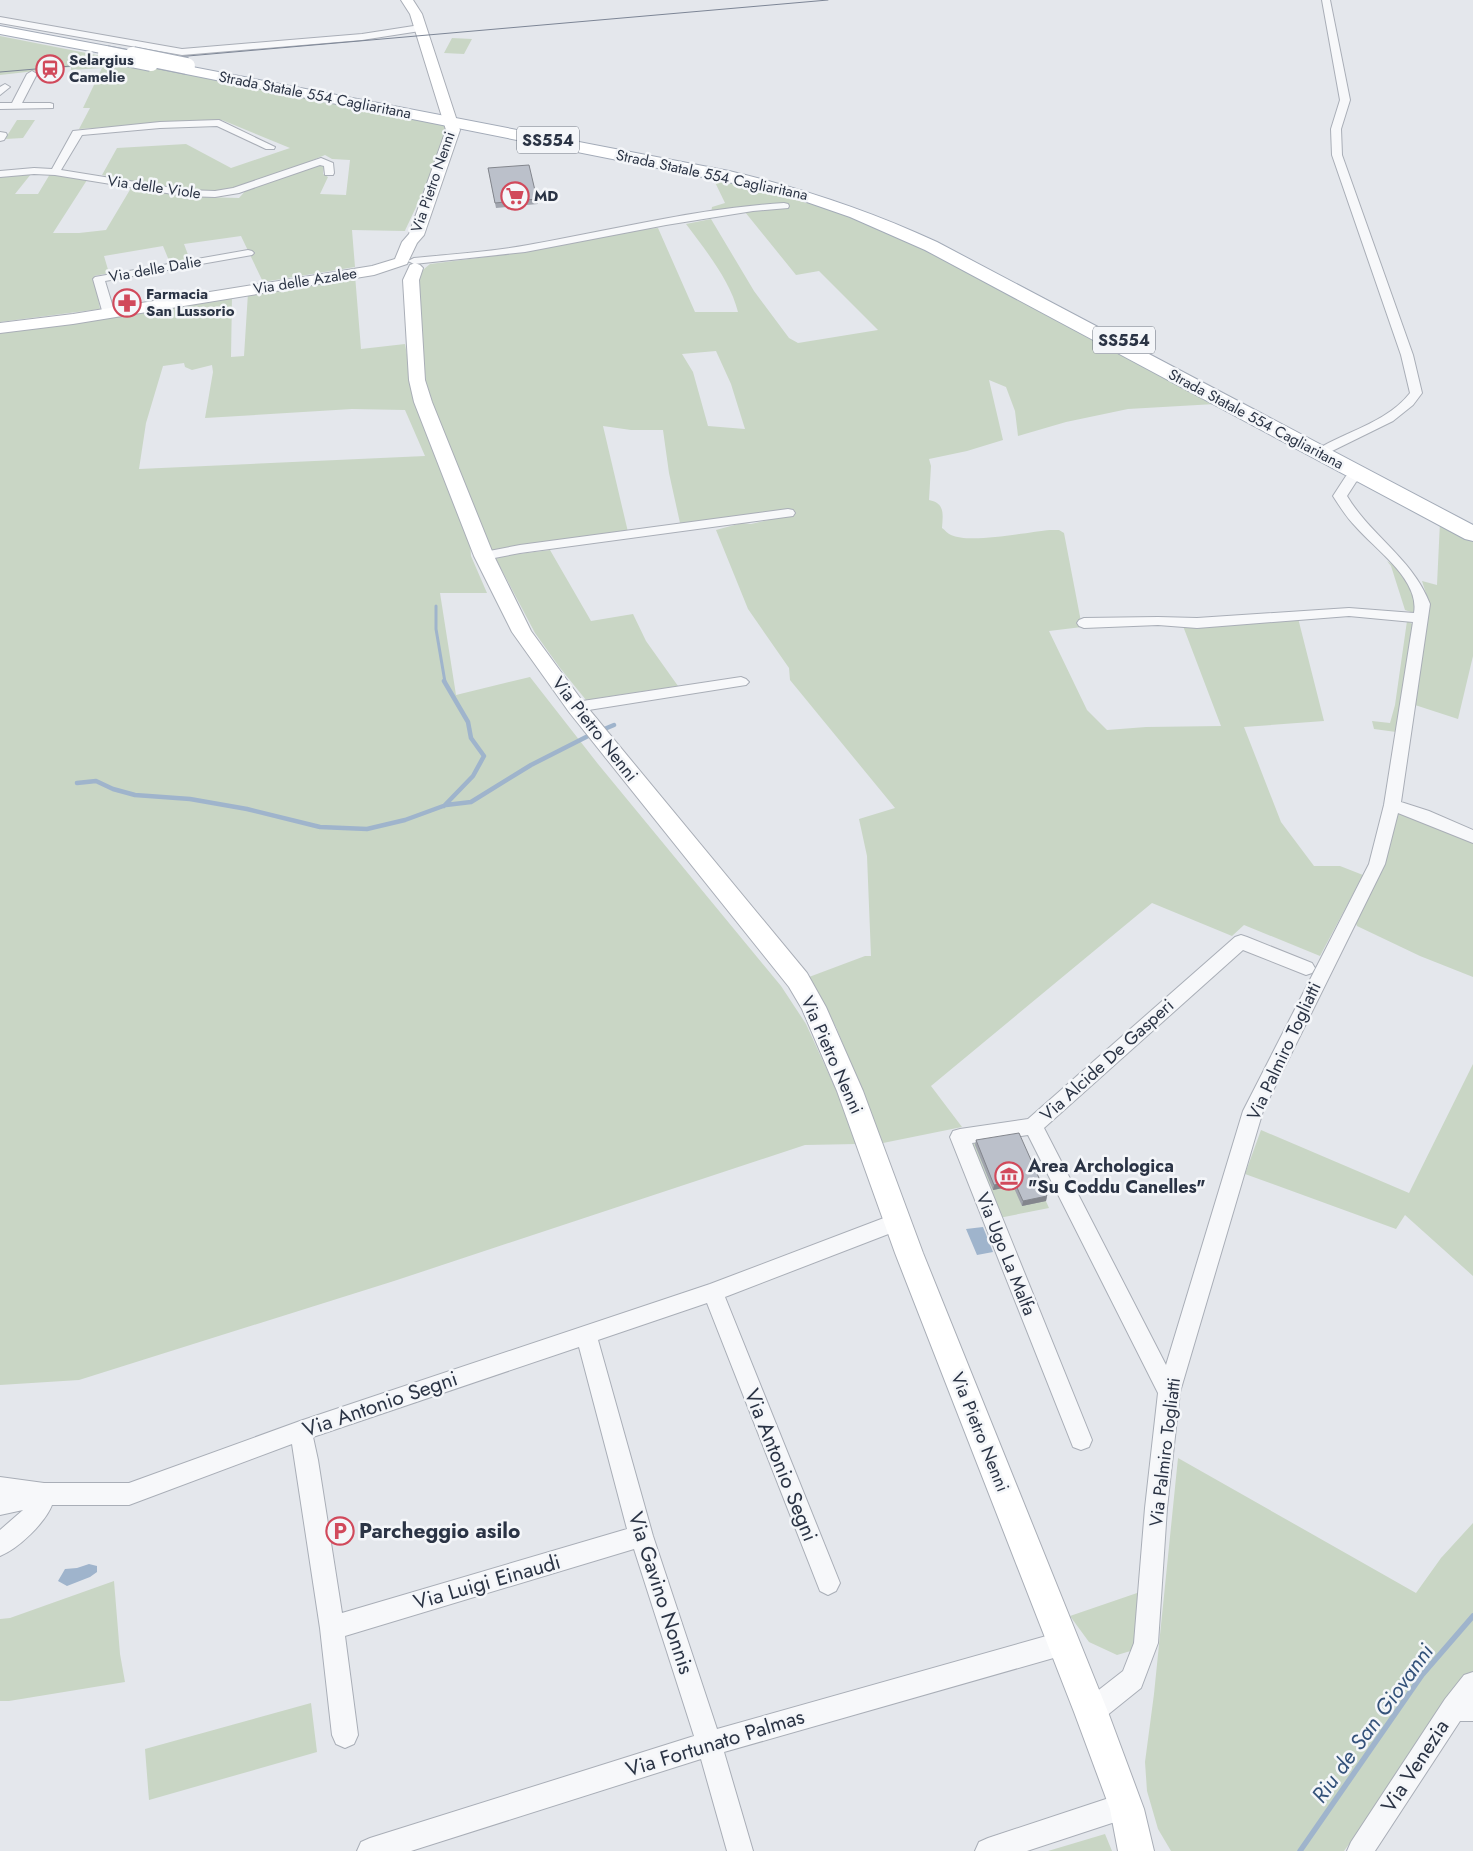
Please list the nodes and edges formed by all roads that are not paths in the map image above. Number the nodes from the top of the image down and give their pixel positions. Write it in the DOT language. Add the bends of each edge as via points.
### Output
graph roads {
  1 [pos="407,0"];
  2 [pos="1326,0"];
  3 [pos="0,20"];
  4 [pos="420,28"];
  5 [pos="0,30"];
  6 [pos="0,34"];
  7 [pos="32,74"];
  8 [pos="0,106"];
  9 [pos="15,106"];
  10 [pos="50,106"];
  11 [pos="449,119"];
  12 [pos="270,147"];
  13 [pos="55,172"];
  14 [pos="329,173"];
  15 [pos="0,174"];
  16 [pos="784,206"];
  17 [pos="248,253"];
  18 [pos="408,265"];
  19 [pos="109,314"];
  20 [pos="0,328"];
  21 [pos="1328,449"];
  22 [pos="1360,474"];
  23 [pos="788,513"];
  24 [pos="1473,525"];
  25 [pos="1473,534"];
  26 [pos="484,556"];
  27 [pos="1421,619"];
  28 [pos="1084,624"];
  29 [pos="741,682"];
  30 [pos="583,715"];
  31 [pos="1392,805"];
  32 [pos="1473,837"];
  33 [pos="1306,968"];
  34 [pos="1033,1126"];
  35 [pos="897,1222"];
  36 [pos="713,1292"];
  37 [pos="586,1334"];
  38 [pos="1169,1392"];
  39 [pos="300,1431"];
  40 [pos="1081,1440"];
  41 [pos="0,1488"];
  42 [pos="44,1494"];
  43 [pos="0,1504"];
  44 [pos="641,1536"];
  45 [pos="0,1545"];
  46 [pos="828,1583"];
  47 [pos="332,1628"];
  48 [pos="1064,1643"];
  49 [pos="1473,1684"];
  50 [pos="1463,1709"];
  51 [pos="1091,1712"];
  52 [pos="345,1735"];
  53 [pos="709,1744"];
  54 [pos="1127,1810"];
  55 [pos="370,1851"];
  56 [pos="740,1851"];
  57 [pos="988,1851"];
  58 [pos="1136,1851"];
  59 [pos="1150,1851"];
  60 [pos="1360,1851"];
  1 -- 4 [label="street"];
  2 -- 21 [label="street" via="1345,100 1336,129 1337,155 1407,355 1416,393 1399,411"];
  3 -- 4 [label="street" via="182,52 362,37"];
  4 -- 11 [label="street"];
  5 -- 11 [label="main road, Strada Statale 554 Cagliaritana / SS554, bridge"];
  6 -- 11 [label="main road, Strada Statale 554 Cagliaritana / SS554, bridge"];
  7 -- 9 [label="street"];
  8 -- 9 [label="street"];
  9 -- 10 [label="street"];
  11 -- 18 [label="street, Via Pietro Nenni" via="453,126 452,134"];
  11 -- 21 [label="main road, Strada Statale 554 Cagliaritana / SS554" via="765,178 834,198 898,222"];
  11 -- 22 [label="main road, Strada Statale 554 Cagliaritana / SS554" via="751,181 811,196 861,214 931,246"];
  12 -- 13 [label="street" via="219,123 82,132 77,134"];
  13 -- 14 [label="street, Via delle Viole" via="185,193 215,194 235,192 316,162 326,162"];
  13 -- 15 [label="street, Via delle Viole"];
  16 -- 18 [label="street" via="753,208 525,249"];
  17 -- 19 [label="street, Via delle Dalie" via="99,279"];
  18 -- 19 [label="street, Via delle Azalee"];
  18 -- 26 [label="street, Via Pietro Nenni" via="417,380"];
  19 -- 20 [label="street, Via delle Azalee"];
  21 -- 24 [label="main road, Strada Statale 554 Cagliaritana / SS554"];
  22 -- 25 [label="main road, Strada Statale 554 Cagliaritana / SS554"];
  22 -- 27 [label="street, Via Palmiro Togliatti" via="1351,479 1340,496 1354,518 1419,589 1423,604"];
  23 -- 26 [label="street"];
  26 -- 30 [label="street, Via Pietro Nenni" via="522,632"];
  27 -- 28 [label="street" via="1349,612 1197,622"];
  27 -- 31 [label="street, Via Palmiro Togliatti"];
  29 -- 30 [label="street"];
  30 -- 35 [label="street, Via Pietro Nenni" via="798,980 814,1008 850,1091"];
  31 -- 32 [label="street"];
  31 -- 38 [label="street, Via Palmiro Togliatti" via="1377,864 1253,1111"];
  33 -- 34 [label="street, Via Alcide De Gasperi" via="1241,942"];
  34 -- 38 [label="street, Via Alcide De Gasperi"];
  34 -- 40 [label="street, Via Ugo La Malfa" via="960,1137"];
  35 -- 36 [label="street, Via Antonio Segni"];
  35 -- 48 [label="street, Via Pietro Nenni"];
  36 -- 37 [label="street, Via Antonio Segni"];
  36 -- 46 [label="street, Via Antonio Segni"];
  37 -- 39 [label="street, Via Antonio Segni"];
  37 -- 44 [label="street, Via Gavino Nonnis"];
  38 -- 51 [label="street, Via Palmiro Togliatti" via="1146,1643 1132,1678"];
  39 -- 42 [label="street, Via Antonio Segni" via="129,1494"];
  39 -- 47 [label="street"];
  41 -- 42 [label="street, Via Antonio Segni"];
  42 -- 43 [label="street, Via Antonio Segni"];
  42 -- 45 [label="street" via="38,1511"];
  44 -- 47 [label="street, Via Luigi Einaudi"];
  44 -- 53 [label="street, Via Gavino Nonnis"];
  47 -- 52 [label="street"];
  48 -- 51 [label="street, Via Pietro Nenni"];
  48 -- 53 [label="street, Via Fortunato Palmas"];
  49 -- 50 [label="street, Via Venezia"];
  50 -- 60 [label="street, Via Venezia"];
  51 -- 54 [label="street, Via Pietro Nenni"];
  53 -- 55 [label="street, Via Fortunato Palmas"];
  53 -- 56 [label="street, Via Gavino Nonnis"];
  54 -- 57 [label="street" via="1112,1810"];
  54 -- 58 [label="street, Via Pietro Nenni"];
  54 -- 59 [label="street, Via Pietro Nenni"];
}
